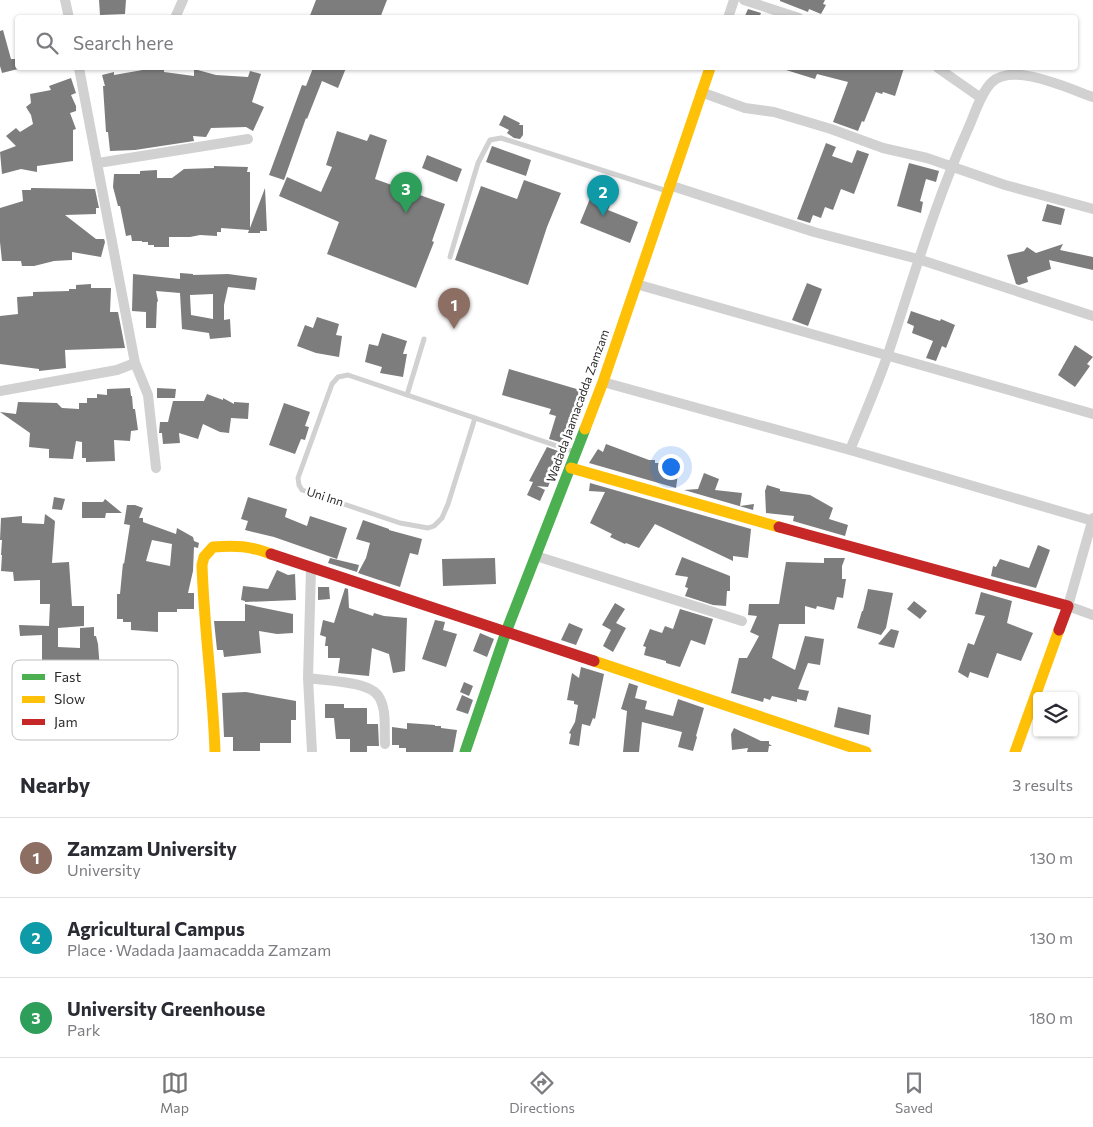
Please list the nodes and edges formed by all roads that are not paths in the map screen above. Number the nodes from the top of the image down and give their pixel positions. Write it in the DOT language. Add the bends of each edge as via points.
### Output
graph roads {
  1 [pos="65,0"];
  2 [pos="183,0"];
  3 [pos="734,0"];
  4 [pos="744,0"];
  5 [pos="68,15"];
  6 [pos="176,15"];
  7 [pos="729,15"];
  8 [pos="790,15"];
  9 [pos="79,70"];
  10 [pos="709,70"];
  11 [pos="941,70"];
  12 [pos="701,92"];
  13 [pos="1093,97"];
  14 [pos="981,98"];
  15 [pos="248,139"];
  16 [pos="98,164"];
  17 [pos="951,166"];
  18 [pos="668,188"];
  19 [pos="1093,209"];
  20 [pos="450,257"];
  21 [pos="918,259"];
  22 [pos="636,284"];
  23 [pos="1093,316"];
  24 [pos="424,339"];
  25 [pos="887,356"];
  26 [pos="135,363"];
  27 [pos="603,382"];
  28 [pos="0,391"];
  29 [pos="407,394"];
  30 [pos="1093,414"];
  31 [pos="475,418"];
  32 [pos="850,450"];
  33 [pos="577,453"];
  34 [pos="156,468"];
  35 [pos="570,468"];
  36 [pos="1093,520"];
  37 [pos="536,556"];
  38 [pos="311,568"];
  39 [pos="1068,606"];
  40 [pos="1093,615"];
  41 [pos="742,621"];
  42 [pos="506,632"];
  43 [pos="308,678"];
  44 [pos="385,744"];
  45 [pos="215,752"];
  46 [pos="312,752"];
  47 [pos="465,752"];
  48 [pos="866,752"];
  49 [pos="1015,752"];
  1 -- 5 [label="street"];
  2 -- 6 [label="street"];
  3 -- 7 [label="street"];
  4 -- 8 [label="street"];
  9 -- 16 [label="street"];
  10 -- 12 [label="street, Wadada Jaamacadda Zamzam"];
  11 -- 14 [label="street"];
  12 -- 17 [label="street" via="745,108 774,112 883,148"];
  12 -- 18 [label="street, Wadada Jaamacadda Zamzam"];
  13 -- 14 [label="street" via="1041,78 1009,75 992,82"];
  14 -- 17 [label="street"];
  15 -- 16 [label="street"];
  16 -- 26 [label="street"];
  17 -- 19 [label="street" via="1005,185"];
  17 -- 21 [label="street"];
  18 -- 20 [label="lane" via="501,138 490,140 478,163"];
  18 -- 21 [label="street"];
  18 -- 22 [label="street, Wadada Jaamacadda Zamzam"];
  21 -- 23 [label="street"];
  21 -- 25 [label="street"];
  22 -- 25 [label="street"];
  22 -- 27 [label="street, Wadada Jaamacadda Zamzam"];
  24 -- 29 [label="lane"];
  25 -- 30 [label="street"];
  25 -- 32 [label="street"];
  26 -- 28 [label="street" via="117,370"];
  26 -- 34 [label="street" via="148,395"];
  27 -- 32 [label="street"];
  27 -- 33 [label="street, Wadada Jaamacadda Zamzam"];
  29 -- 31 [label="lane, Uni Inn"];
  29 -- 31 [label="lane, Uni Inn" via="348,375 338,376 332,384 298,478 302,490 400,523 428,528 434,526 448,504"];
  31 -- 33 [label="lane, Uni Inn"];
  32 -- 36 [label="street"];
  33 -- 35 [label="street, Wadada Jaamacadda Zamzam"];
  35 -- 37 [label="street, Wadada Jaamacadda Zamzam"];
  35 -- 39 [label="street" via="892,560"];
  36 -- 39 [label="street"];
  37 -- 41 [label="street"];
  37 -- 42 [label="street, Wadada Jaamacadda Zamzam"];
  38 -- 42 [label="street"];
  38 -- 43 [label="street"];
  38 -- 45 [label="street" via="252,547 234,545 213,547 204,557 204,616"];
  39 -- 40 [label="street"];
  39 -- 49 [label="street"];
  42 -- 47 [label="street, Wadada Jaamacadda Zamzam"];
  42 -- 48 [label="street"];
  43 -- 44 [label="street" via="364,686 379,696 384,709"];
  43 -- 46 [label="street"];
}
